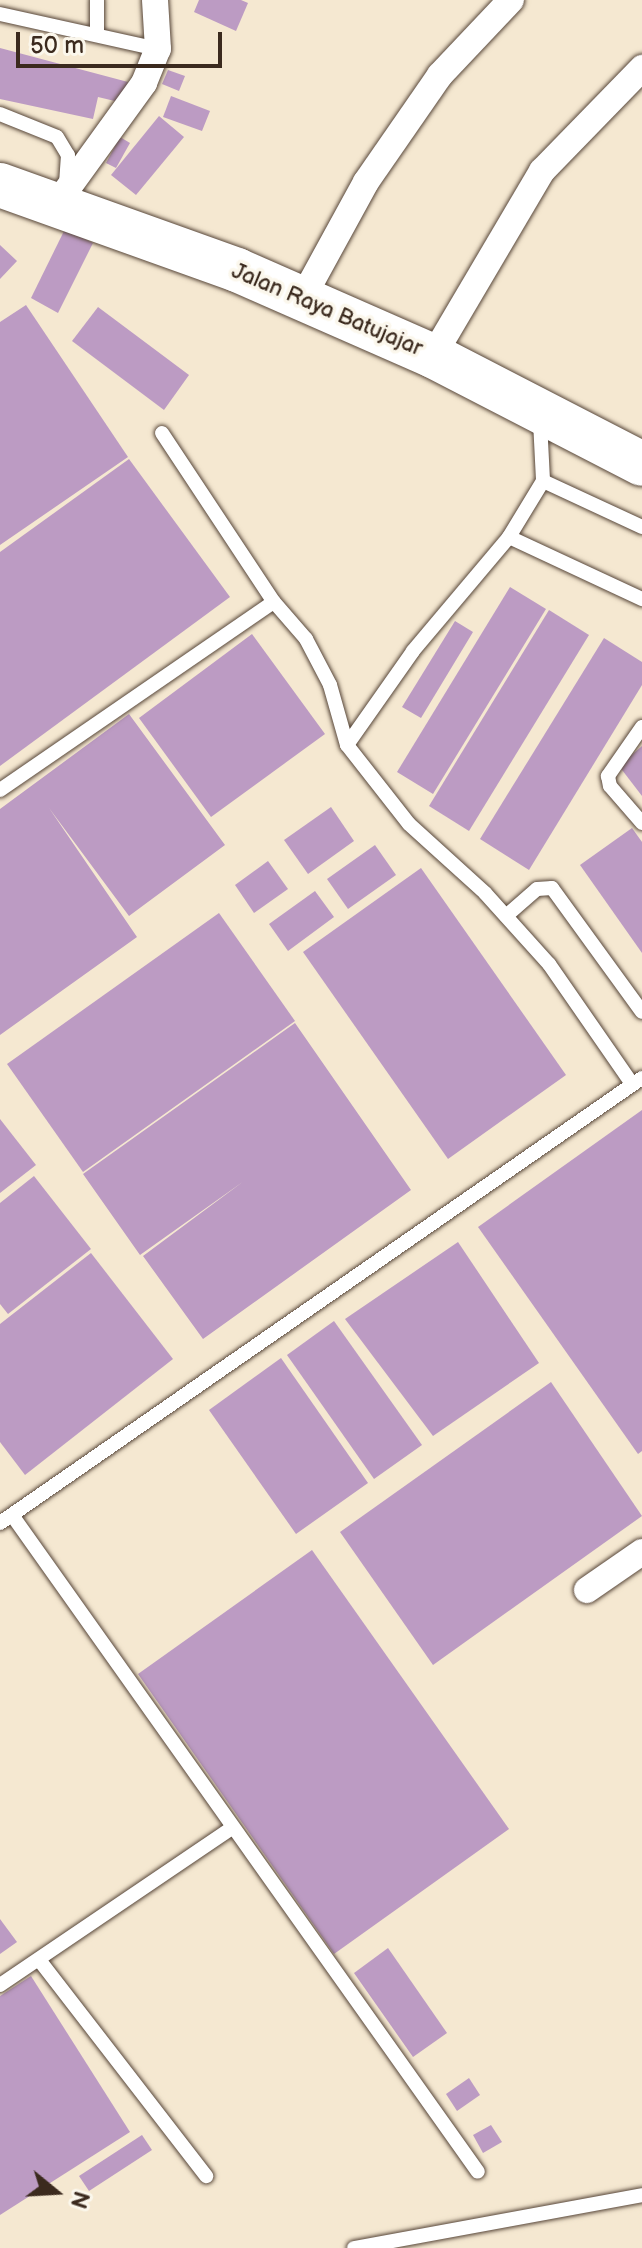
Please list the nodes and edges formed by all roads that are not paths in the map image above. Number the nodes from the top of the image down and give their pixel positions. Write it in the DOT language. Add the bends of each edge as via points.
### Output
graph roads {
  1 [pos="97,0"];
  2 [pos="155,0"];
  3 [pos="511,0"];
  4 [pos="0,14"];
  5 [pos="97,35"];
  6 [pos="158,49"];
  7 [pos="642,68"];
  8 [pos="0,114"];
  9 [pos="0,185"];
  10 [pos="62,198"];
  11 [pos="302,299"];
  12 [pos="433,356"];
  13 [pos="540,411"];
  14 [pos="162,433"];
  15 [pos="642,464"];
  16 [pos="543,481"];
  17 [pos="642,527"];
  18 [pos="509,537"];
  19 [pos="642,599"];
  20 [pos="274,602"];
  21 [pos="642,727"];
  22 [pos="347,745"];
  23 [pos="0,790"];
  24 [pos="642,823"];
  25 [pos="506,916"];
  26 [pos="642,1012"];
  27 [pos="637,1081"];
  28 [pos="6,1519"];
  29 [pos="642,1552"];
  30 [pos="587,1590"];
  31 [pos="232,1828"];
  32 [pos="40,1961"];
  33 [pos="0,1985"];
  34 [pos="478,2172"];
  35 [pos="206,2176"];
  36 [pos="642,2195"];
  37 [pos="354,2248"];
  1 -- 5 [label="lane"];
  2 -- 6 [label="street"];
  3 -- 11 [label="street" via="440,75 366,182"];
  4 -- 5 [label="lane"];
  5 -- 6 [label="lane"];
  6 -- 10 [label="street" via="144,83"];
  7 -- 12 [label="street" via="542,171"];
  8 -- 10 [label="lane" via="57,137 68,155"];
  9 -- 10 [label="highway, Jalan Raya Batujajar"];
  10 -- 11 [label="highway, Jalan Raya Batujajar"];
  11 -- 12 [label="highway, Jalan Raya Batujajar"];
  12 -- 13 [label="highway, Jalan Raya Batujajar"];
  13 -- 15 [label="highway, Jalan Raya Batujajar"];
  13 -- 16 [label="lane"];
  14 -- 20 [label="lane"];
  16 -- 17 [label="lane"];
  16 -- 18 [label="lane"];
  18 -- 19 [label="lane"];
  18 -- 22 [label="lane" via="413,651"];
  20 -- 22 [label="lane" via="306,639 330,685"];
  20 -- 23 [label="lane"];
  21 -- 24 [label="lane" via="608,776 610,786"];
  22 -- 25 [label="lane" via="409,824"];
  25 -- 26 [label="lane" via="537,889 552,888"];
  25 -- 27 [label="lane"];
  27 -- 28 [label="lane"];
  28 -- 31 [label="lane"];
  29 -- 30 [label="street"];
  31 -- 32 [label="lane"];
  31 -- 34 [label="lane"];
  32 -- 33 [label="lane"];
  32 -- 35 [label="lane"];
  36 -- 37 [label="lane"];
}
